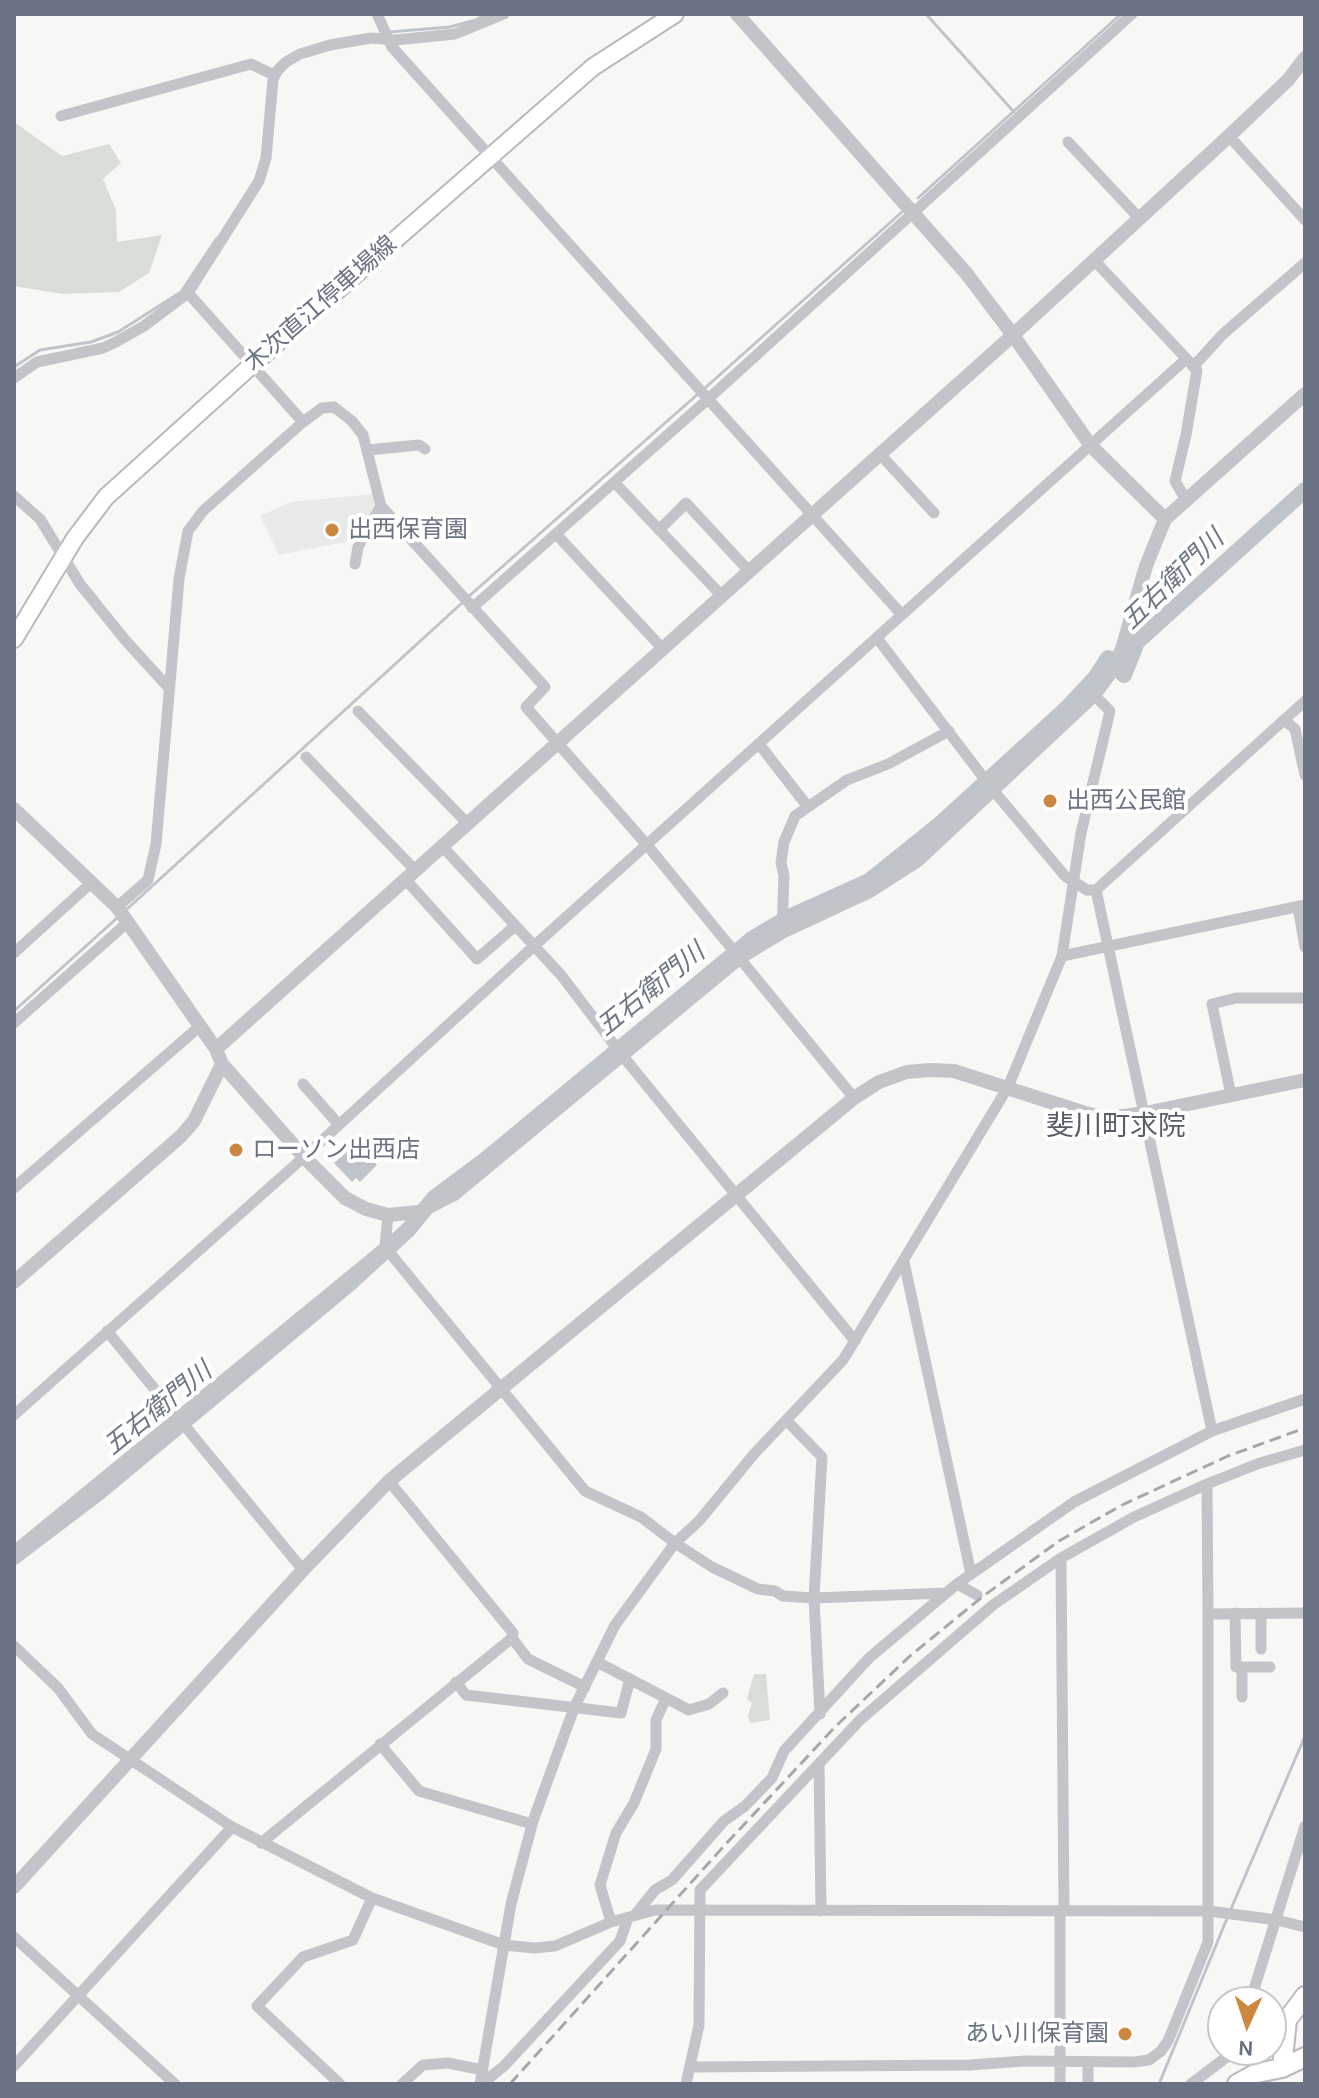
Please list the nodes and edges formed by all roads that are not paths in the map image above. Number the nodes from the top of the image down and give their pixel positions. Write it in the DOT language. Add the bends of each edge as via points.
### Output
graph roads {
  1 [pos="377,14"];
  2 [pos="504,14"];
  3 [pos="737,14"];
  4 [pos="670,15"];
  5 [pos="1123,17"];
  6 [pos="386,40"];
  7 [pos="1305,58"];
  8 [pos="274,75"];
  9 [pos="61,116"];
  10 [pos="1229,136"];
  11 [pos="1068,142"];
  12 [pos="490,157"];
  13 [pos="911,212"];
  14 [pos="1139,218"];
  15 [pos="1305,220"];
  16 [pos="1093,259"];
  17 [pos="1305,263"];
  18 [pos="188,293"];
  19 [pos="1013,335"];
  20 [pos="253,364"];
  21 [pos="1189,364"];
  22 [pos="14,378"];
  23 [pos="1305,394"];
  24 [pos="707,400"];
  25 [pos="303,422"];
  26 [pos="1091,446"];
  27 [pos="425,449"];
  28 [pos="367,450"];
  29 [pos="879,453"];
  30 [pos="615,483"];
  31 [pos="14,496"];
  32 [pos="1186,500"];
  33 [pos="381,506"];
  34 [pos="934,513"];
  35 [pos="811,514"];
  36 [pos="1165,519"];
  37 [pos="659,530"];
  38 [pos="556,534"];
  39 [pos="64,555"];
  40 [pos="355,564"];
  41 [pos="748,570"];
  42 [pos="721,595"];
  43 [pos="472,608"];
  44 [pos="902,615"];
  45 [pos="877,638"];
  46 [pos="14,639"];
  47 [pos="662,648"];
  48 [pos="169,688"];
  49 [pos="1094,695"];
  50 [pos="1305,701"];
  51 [pos="358,711"];
  52 [pos="1284,720"];
  53 [pos="949,731"];
  54 [pos="557,743"];
  55 [pos="759,744"];
  56 [pos="306,757"];
  57 [pos="1305,775"];
  58 [pos="993,790"];
  59 [pos="808,807"];
  60 [pos="14,809"];
  61 [pos="468,824"];
  62 [pos="647,845"];
  63 [pos="443,847"];
  64 [pos="411,876"];
  65 [pos="91,883"];
  66 [pos="1074,883"];
  67 [pos="1096,890"];
  68 [pos="1301,906"];
  69 [pos="117,907"];
  70 [pos="128,922"];
  71 [pos="515,926"];
  72 [pos="782,932"];
  73 [pos="534,946"];
  74 [pos="1108,947"];
  75 [pos="1305,947"];
  76 [pos="14,953"];
  77 [pos="1062,956"];
  78 [pos="739,958"];
  79 [pos="1305,998"];
  80 [pos="14,1023"];
  81 [pos="200,1026"];
  82 [pos="216,1049"];
  83 [pos="622,1055"];
  84 [pos="222,1064"];
  85 [pos="1305,1080"];
  86 [pos="303,1084"];
  87 [pos="240,1085"];
  88 [pos="1008,1087"];
  89 [pos="209,1091"];
  90 [pos="1231,1095"];
  91 [pos="854,1098"];
  92 [pos="1145,1113"];
  93 [pos="339,1125"];
  94 [pos="304,1157"];
  95 [pos="14,1188"];
  96 [pos="736,1194"];
  97 [pos="388,1215"];
  98 [pos="385,1247"];
  99 [pos="904,1262"];
  100 [pos="14,1282"];
  101 [pos="107,1331"];
  102 [pos="855,1341"];
  103 [pos="500,1387"];
  104 [pos="1305,1399"];
  105 [pos="14,1415"];
  106 [pos="179,1418"];
  107 [pos="786,1420"];
  108 [pos="1212,1431"];
  109 [pos="1305,1450"];
  110 [pos="389,1481"];
  111 [pos="1207,1484"];
  112 [pos="675,1543"];
  113 [pos="14,1551"];
  114 [pos="1061,1558"];
  115 [pos="303,1570"];
  116 [pos="971,1574"];
  117 [pos="957,1584"];
  118 [pos="947,1593"];
  119 [pos="814,1598"];
  120 [pos="984,1600"];
  121 [pos="1235,1613"];
  122 [pos="1261,1613"];
  123 [pos="1305,1613"];
  124 [pos="1208,1614"];
  125 [pos="512,1638"];
  126 [pos="14,1646"];
  127 [pos="1261,1649"];
  128 [pos="597,1662"];
  129 [pos="1242,1667"];
  130 [pos="1270,1667"];
  131 [pos="630,1679"];
  132 [pos="456,1682"];
  133 [pos="585,1687"];
  134 [pos="723,1693"];
  135 [pos="1242,1697"];
  136 [pos="666,1698"];
  137 [pos="574,1708"];
  138 [pos="820,1714"];
  139 [pos="380,1744"];
  140 [pos="129,1759"];
  141 [pos="819,1765"];
  142 [pos="532,1824"];
  143 [pos="1305,1826"];
  144 [pos="232,1827"];
  145 [pos="261,1843"];
  146 [pos="14,1887"];
  147 [pos="372,1898"];
  148 [pos="1062,1910"];
  149 [pos="698,1911"];
  150 [pos="821,1911"];
  151 [pos="1209,1911"];
  152 [pos="631,1916"];
  153 [pos="1277,1920"];
  154 [pos="611,1922"];
  155 [pos="1305,1927"];
  156 [pos="14,1937"];
  157 [pos="504,1945"];
  158 [pos="1255,1986"];
  159 [pos="78,1995"];
  160 [pos="1305,1996"];
  161 [pos="1287,2015"];
  162 [pos="1305,2057"];
  163 [pos="1060,2061"];
  164 [pos="1088,2062"];
  165 [pos="14,2066"];
  166 [pos="1215,2066"];
  167 [pos="691,2067"];
  168 [pos="483,2070"];
  169 [pos="1282,2076"];
  170 [pos="175,2084"];
  171 [pos="340,2084"];
  172 [pos="402,2084"];
  173 [pos="481,2084"];
  174 [pos="686,2084"];
  175 [pos="1060,2084"];
  176 [pos="1088,2084"];
  177 [pos="1191,2084"];
  178 [pos="1237,2084"];
  179 [pos="1261,2084"];
  1 -- 6 [label="street"];
  2 -- 6 [label="street" via="455,34"];
  3 -- 13 [label="street"];
  4 -- 12 [label="main road, 木次直江停車場線" via="593,67"];
  5 -- 13 [label="street"];
  6 -- 8 [label="street" via="312,49 293,57"];
  6 -- 12 [label="street"];
  7 -- 10 [label="street"];
  8 -- 9 [label="street" via="251,64"];
  8 -- 18 [label="street" via="263,173"];
  10 -- 14 [label="street"];
  10 -- 15 [label="street"];
  11 -- 14 [label="street"];
  12 -- 20 [label="main road, 木次直江停車場線"];
  12 -- 24 [label="street"];
  13 -- 19 [label="street"];
  13 -- 24 [label="street"];
  14 -- 16 [label="street"];
  16 -- 19 [label="street"];
  16 -- 21 [label="street"];
  17 -- 21 [label="street"];
  18 -- 20 [label="street"];
  18 -- 22 [label="street" via="116,342 37,362"];
  19 -- 26 [label="street"];
  19 -- 29 [label="street"];
  20 -- 25 [label="street"];
  20 -- 39 [label="main road, 木次直江停車場線" via="106,497"];
  21 -- 26 [label="street"];
  21 -- 32 [label="street" via="1197,370 1175,481"];
  23 -- 32 [label="street"];
  24 -- 30 [label="street"];
  24 -- 35 [label="street"];
  25 -- 28 [label="street" via="322,408 334,407 363,435"];
  25 -- 48 [label="street" via="203,511 188,531"];
  26 -- 36 [label="street"];
  26 -- 44 [label="street"];
  27 -- 28 [label="street" via="419,445"];
  28 -- 33 [label="street"];
  29 -- 34 [label="street"];
  29 -- 35 [label="street"];
  30 -- 37 [label="street"];
  30 -- 38 [label="street"];
  31 -- 39 [label="street" via="40,519"];
  32 -- 36 [label="street"];
  33 -- 40 [label="street" via="358,547"];
  33 -- 43 [label="street"];
  35 -- 41 [label="street"];
  35 -- 44 [label="street"];
  36 -- 49 [label="street" via="1122,649"];
  37 -- 41 [label="street" via="686,503"];
  37 -- 42 [label="street"];
  38 -- 43 [label="street"];
  38 -- 47 [label="street"];
  39 -- 46 [label="main road, 木次直江停車場線"];
  39 -- 48 [label="street" via="80,584"];
  41 -- 42 [label="street"];
  42 -- 47 [label="street"];
  43 -- 54 [label="street" via="545,687 526,707"];
  44 -- 45 [label="street"];
  45 -- 53 [label="street"];
  45 -- 55 [label="street"];
  47 -- 54 [label="street"];
  48 -- 69 [label="street" via="156,844 148,880"];
  49 -- 58 [label="street"];
  49 -- 66 [label="street" via="1110,711"];
  50 -- 52 [label="street"];
  51 -- 61 [label="street"];
  52 -- 57 [label="street" via="1295,729"];
  52 -- 67 [label="street"];
  53 -- 58 [label="street"];
  53 -- 59 [label="street" via="847,780"];
  54 -- 61 [label="street"];
  54 -- 62 [label="street"];
  55 -- 59 [label="street"];
  55 -- 62 [label="street"];
  56 -- 64 [label="street"];
  58 -- 66 [label="street"];
  58 -- 72 [label="street" via="895,877"];
  59 -- 72 [label="street" via="795,816 784,842"];
  60 -- 65 [label="street"];
  61 -- 63 [label="street"];
  62 -- 73 [label="street"];
  62 -- 78 [label="street"];
  63 -- 64 [label="street"];
  63 -- 71 [label="street"];
  64 -- 71 [label="street" via="477,959"];
  64 -- 82 [label="street"];
  65 -- 69 [label="street"];
  65 -- 76 [label="street"];
  66 -- 67 [label="street"];
  66 -- 77 [label="street"];
  67 -- 74 [label="street"];
  68 -- 74 [label="street"];
  68 -- 75 [label="street"];
  69 -- 70 [label="street"];
  70 -- 80 [label="street"];
  70 -- 81 [label="street"];
  71 -- 73 [label="street"];
  72 -- 78 [label="street"];
  73 -- 83 [label="street"];
  73 -- 93 [label="street"];
  74 -- 77 [label="street"];
  74 -- 92 [label="street"];
  77 -- 88 [label="street"];
  78 -- 83 [label="street"];
  78 -- 91 [label="street"];
  79 -- 90 [label="street" via="1236,998 1212,1004"];
  81 -- 82 [label="street"];
  81 -- 95 [label="street"];
  82 -- 84 [label="street"];
  83 -- 96 [label="street"];
  83 -- 97 [label="street" via="454,1194 419,1212"];
  84 -- 87 [label="street"];
  84 -- 89 [label="street"];
  85 -- 90 [label="street"];
  86 -- 93 [label="street"];
  87 -- 89 [label="street"];
  87 -- 94 [label="street"];
  88 -- 91 [label="street" via="954,1071 930,1070 892,1077"];
  88 -- 92 [label="street" via="1109,1118"];
  88 -- 99 [label="street"];
  89 -- 100 [label="street" via="181,1136"];
  90 -- 92 [label="street"];
  91 -- 96 [label="street"];
  92 -- 108 [label="street"];
  93 -- 94 [label="street"];
  94 -- 97 [label="street" via="345,1198"];
  94 -- 101 [label="street"];
  96 -- 102 [label="street"];
  96 -- 103 [label="street"];
  97 -- 98 [label="street"];
  98 -- 103 [label="street"];
  98 -- 106 [label="street"];
  99 -- 102 [label="street"];
  99 -- 116 [label="street"];
  101 -- 105 [label="street"];
  101 -- 106 [label="street"];
  102 -- 107 [label="street"];
  103 -- 110 [label="street"];
  103 -- 112 [label="street" via="585,1491 641,1517"];
  104 -- 108 [label="street"];
  106 -- 113 [label="street"];
  106 -- 115 [label="street"];
  107 -- 112 [label="street"];
  107 -- 119 [label="street" via="822,1457"];
  108 -- 116 [label="street" via="1074,1502"];
  109 -- 111 [label="street"];
  110 -- 115 [label="street"];
  110 -- 125 [label="street"];
  111 -- 114 [label="street"];
  111 -- 124 [label="street"];
  112 -- 119 [label="street" via="758,1589"];
  112 -- 128 [label="street" via="615,1625"];
  114 -- 120 [label="street"];
  114 -- 148 [label="street"];
  115 -- 140 [label="street"];
  116 -- 117 [label="street"];
  117 -- 118 [label="street"];
  117 -- 120 [label="street"];
  118 -- 119 [label="street"];
  118 -- 138 [label="street" via="869,1658"];
  119 -- 138 [label="street"];
  120 -- 141 [label="street"];
  121 -- 122 [label="street"];
  121 -- 124 [label="street"];
  121 -- 129 [label="street" via="1236,1667"];
  122 -- 123 [label="street"];
  122 -- 127 [label="street"];
  124 -- 151 [label="street"];
  125 -- 132 [label="street"];
  125 -- 133 [label="street" via="528,1659"];
  126 -- 140 [label="street" via="58,1688 92,1734"];
  128 -- 131 [label="street"];
  128 -- 133 [label="street"];
  129 -- 130 [label="street"];
  129 -- 135 [label="street"];
  131 -- 136 [label="street"];
  131 -- 137 [label="street" via="621,1713"];
  132 -- 137 [label="street" via="466,1695"];
  132 -- 139 [label="street"];
  133 -- 137 [label="street"];
  134 -- 136 [label="street" via="689,1710"];
  136 -- 154 [label="street" via="656,1720 656,1749 616,1833 600,1885"];
  137 -- 142 [label="street"];
  138 -- 152 [label="street" via="784,1751 772,1778"];
  139 -- 142 [label="street" via="419,1791"];
  139 -- 145 [label="street"];
  140 -- 144 [label="street"];
  140 -- 146 [label="street"];
  141 -- 149 [label="street" via="700,1890"];
  141 -- 150 [label="street"];
  142 -- 157 [label="street"];
  143 -- 153 [label="street"];
  144 -- 145 [label="street"];
  144 -- 159 [label="street"];
  145 -- 147 [label="street"];
  147 -- 157 [label="street"];
  147 -- 171 [label="street" via="353,1940 303,1957 257,2006"];
  148 -- 150 [label="street"];
  148 -- 151 [label="street"];
  148 -- 163 [label="street"];
  149 -- 150 [label="street"];
  149 -- 152 [label="street" via="655,1910"];
  149 -- 167 [label="street" via="699,2025"];
  151 -- 153 [label="street"];
  151 -- 164 [label="street" via="1208,1942 1199,1969 1161,2051 1149,2060"];
  152 -- 154 [label="street"];
  152 -- 173 [label="street" via="620,1941"];
  153 -- 155 [label="street"];
  153 -- 158 [label="street"];
  154 -- 157 [label="street" via="555,1946"];
  156 -- 159 [label="street"];
  157 -- 168 [label="street"];
  159 -- 165 [label="street"];
  159 -- 170 [label="street"];
  160 -- 161 [label="highway"];
  162 -- 169 [label="highway"];
  163 -- 164 [label="street"];
  163 -- 167 [label="street"];
  163 -- 175 [label="street"];
  164 -- 176 [label="street"];
  166 -- 177 [label="street"];
  167 -- 174 [label="street"];
  168 -- 172 [label="street" via="448,2063 423,2065"];
  168 -- 173 [label="street"];
  169 -- 178 [label="highway" via="1257,2073"];
  169 -- 179 [label="highway"];
}
